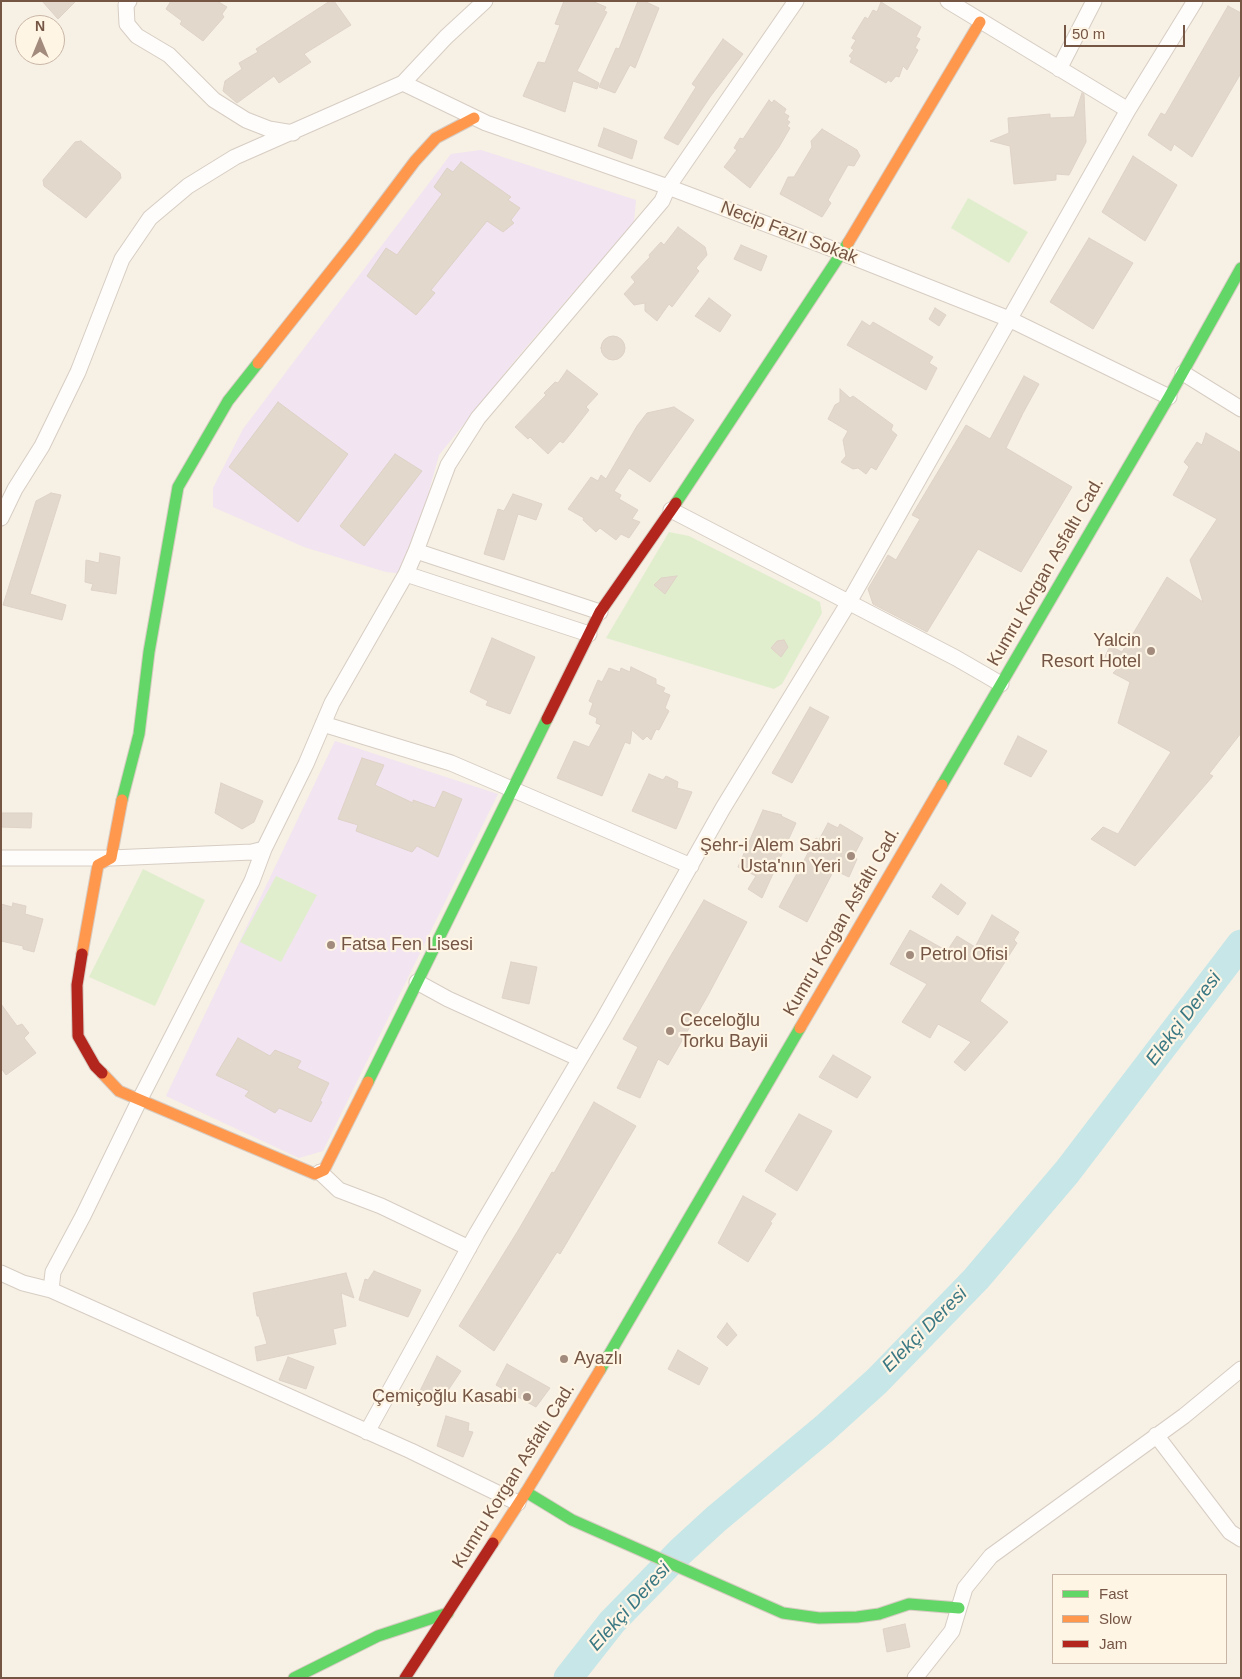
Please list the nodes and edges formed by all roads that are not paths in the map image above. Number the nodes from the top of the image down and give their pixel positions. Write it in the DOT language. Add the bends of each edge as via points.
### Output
graph roads {
  1 [pos="129,1"];
  2 [pos="485,1"];
  3 [pos="796,1"];
  4 [pos="948,1"];
  5 [pos="1094,1"];
  6 [pos="1195,1"];
  7 [pos="980,22"];
  8 [pos="1060,69"];
  9 [pos="403,83"];
  10 [pos="1128,110"];
  11 [pos="474,118"];
  12 [pos="293,133"];
  13 [pos="668,187"];
  14 [pos="842,253"];
  15 [pos="1241,268"];
  16 [pos="1009,319"];
  17 [pos="1182,373"];
  18 [pos="1169,396"];
  19 [pos="1241,409"];
  20 [pos="671,510"];
  21 [pos="1,518"];
  22 [pos="416,552"];
  23 [pos="406,574"];
  24 [pos="849,602"];
  25 [pos="600,612"];
  26 [pos="589,634"];
  27 [pos="1001,684"];
  28 [pos="323,724"];
  29 [pos="512,789"];
  30 [pos="264,850"];
  31 [pos="1,858"];
  32 [pos="110,858"];
  33 [pos="691,866"];
  34 [pos="417,982"];
  35 [pos="580,1059"];
  36 [pos="140,1100"];
  37 [pos="320,1172"];
  38 [pos="469,1248"];
  39 [pos="1,1273"];
  40 [pos="51,1290"];
  41 [pos="1241,1369"];
  42 [pos="367,1432"];
  43 [pos="1156,1436"];
  44 [pos="522,1497"];
  45 [pos="1241,1539"];
  46 [pos="960,1608"];
  47 [pos="448,1613"];
  48 [pos="294,1678"];
  49 [pos="405,1678"];
  50 [pos="915,1678"];
  1 -- 12 [label="street" via="126,5 127,24 132,30 169,55 214,100 246,120 269,129"];
  2 -- 9 [label="street"];
  3 -- 13 [label="street"];
  4 -- 7 [label="street"];
  5 -- 8 [label="street"];
  6 -- 10 [label="street"];
  7 -- 8 [label="street"];
  7 -- 14 [label="street"];
  8 -- 10 [label="street"];
  9 -- 11 [label="street, Necip Fazıl Sokak"];
  9 -- 12 [label="street"];
  10 -- 16 [label="street"];
  11 -- 13 [label="street, Necip Fazıl Sokak"];
  11 -- 32 [label="street" via="436,138 415,161 228,401 178,487 138,734"];
  12 -- 21 [label="street" via="235,157 188,186 150,218 122,259 78,372 42,446"];
  13 -- 14 [label="street, Necip Fazıl Sokak"];
  13 -- 22 [label="street" via="662,201 478,418 448,465"];
  14 -- 16 [label="street, Necip Fazıl Sokak"];
  14 -- 20 [label="street"];
  15 -- 17 [label="street, Kumru Korgan Asfaltı Cad."];
  16 -- 18 [label="street, Necip Fazıl Sokak"];
  16 -- 24 [label="street"];
  17 -- 18 [label="street, Kumru Korgan Asfaltı Cad."];
  17 -- 19 [label="street"];
  18 -- 27 [label="street, Kumru Korgan Asfaltı Cad."];
  20 -- 24 [label="street"];
  20 -- 25 [label="street"];
  22 -- 23 [label="street"];
  22 -- 25 [label="street"];
  23 -- 26 [label="street"];
  23 -- 28 [label="street"];
  24 -- 27 [label="street"];
  24 -- 33 [label="street" via="722,808"];
  25 -- 26 [label="street"];
  26 -- 29 [label="street"];
  27 -- 44 [label="street, Kumru Korgan Asfaltı Cad." via="588,1390"];
  28 -- 29 [label="street" via="451,763"];
  28 -- 30 [label="street"];
  29 -- 33 [label="street"];
  29 -- 34 [label="street"];
  30 -- 32 [label="street"];
  30 -- 36 [label="street" via="252,881"];
  31 -- 32 [label="street"];
  32 -- 36 [label="street" via="98,865 77,985 78,1036 95,1066 119,1091"];
  33 -- 35 [label="street"];
  34 -- 35 [label="street"];
  34 -- 37 [label="street" via="324,1170"];
  35 -- 38 [label="street"];
  36 -- 37 [label="street" via="315,1174"];
  36 -- 40 [label="street" via="53,1272"];
  37 -- 38 [label="street" via="339,1190 381,1206"];
  38 -- 42 [label="street"];
  39 -- 40 [label="street"];
  40 -- 42 [label="street"];
  41 -- 43 [label="street"];
  42 -- 44 [label="street"];
  43 -- 45 [label="street" via="1230,1532"];
  43 -- 46 [label="street" via="991,1556 965,1588"];
  44 -- 46 [label="street" via="782,1613 819,1618 857,1617 909,1604"];
  44 -- 47 [label="street, Kumru Korgan Asfaltı Cad."];
  46 -- 50 [label="street" via="952,1631"];
  47 -- 48 [label="street" via="378,1636"];
  47 -- 49 [label="street, Kumru Korgan Asfaltı Cad."];
}
